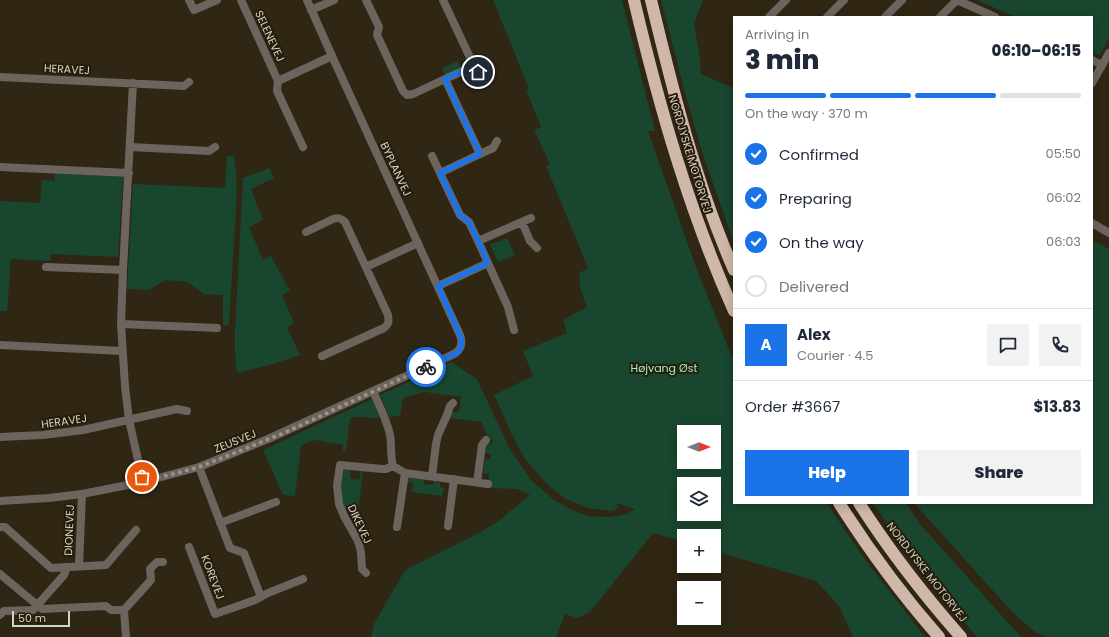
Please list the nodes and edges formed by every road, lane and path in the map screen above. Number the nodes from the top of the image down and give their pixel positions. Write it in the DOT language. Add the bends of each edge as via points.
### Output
graph roads {
  1 [pos="189,0"];
  2 [pos="217,0"];
  3 [pos="241,0"];
  4 [pos="308,0"];
  5 [pos="334,0"];
  6 [pos="366,0"];
  7 [pos="443,0"];
  8 [pos="634,0"];
  9 [pos="651,0"];
  10 [pos="786,0"];
  11 [pos="844,0"];
  12 [pos="902,0"];
  13 [pos="957,0"];
  14 [pos="311,10"];
  15 [pos="770,16"];
  16 [pos="828,16"];
  17 [pos="886,16"];
  18 [pos="941,16"];
  19 [pos="993,16"];
  20 [pos="1109,53"];
  21 [pos="332,56"];
  22 [pos="1093,60"];
  23 [pos="1102,65"];
  24 [pos="0,77"];
  25 [pos="445,79"];
  26 [pos="278,81"];
  27 [pos="1093,81"];
  28 [pos="189,82"];
  29 [pos="134,84"];
  30 [pos="497,141"];
  31 [pos="215,147"];
  32 [pos="303,147"];
  33 [pos="130,148"];
  34 [pos="480,154"];
  35 [pos="432,156"];
  36 [pos="0,167"];
  37 [pos="129,173"];
  38 [pos="440,173"];
  39 [pos="530,218"];
  40 [pos="522,222"];
  41 [pos="1093,224"];
  42 [pos="306,232"];
  43 [pos="1109,233"];
  44 [pos="478,240"];
  45 [pos="418,242"];
  46 [pos="538,248"];
  47 [pos="488,263"];
  48 [pos="46,267"];
  49 [pos="366,267"];
  50 [pos="733,267"];
  51 [pos="123,270"];
  52 [pos="438,286"];
  53 [pos="733,309"];
  54 [pos="122,324"];
  55 [pos="217,328"];
  56 [pos="514,330"];
  57 [pos="0,345"];
  58 [pos="461,347"];
  59 [pos="122,351"];
  60 [pos="322,356"];
  61 [pos="372,391"];
  62 [pos="453,403"];
  63 [pos="187,411"];
  64 [pos="130,420"];
  65 [pos="0,437"];
  66 [pos="486,440"];
  67 [pos="393,466"];
  68 [pos="199,467"];
  69 [pos="405,473"];
  70 [pos="432,476"];
  71 [pos="454,479"];
  72 [pos="143,482"];
  73 [pos="477,482"];
  74 [pos="488,484"];
  75 [pos="82,494"];
  76 [pos="0,501"];
  77 [pos="276,502"];
  78 [pos="840,504"];
  79 [pos="860,504"];
  80 [pos="220,523"];
  81 [pos="448,526"];
  82 [pos="0,527"];
  83 [pos="397,527"];
  84 [pos="136,530"];
  85 [pos="189,547"];
  86 [pos="898,558"];
  87 [pos="163,562"];
  88 [pos="79,566"];
  89 [pos="67,567"];
  90 [pos="366,573"];
  91 [pos="0,574"];
  92 [pos="303,579"];
  93 [pos="261,597"];
  94 [pos="37,605"];
  95 [pos="124,610"];
  96 [pos="0,615"];
  97 [pos="126,637"];
  98 [pos="939,637"];
  99 [pos="961,637"];
  100 [pos="969,637"];
  1 -- 2 [label="street" via="194,10"];
  3 -- 26 [label="street, SELENEVEJ"];
  4 -- 14 [label="street, BYPLANVEJ"];
  5 -- 14 [label="street"];
  6 -- 25 [label="street" via="379,27 377,35 403,91 407,95 413,94"];
  7 -- 25 [label="street" via="476,69"];
  8 -- 53 [label="highway, NORDJYSKE MOTORVEJ" via="681,174"];
  9 -- 50 [label="highway, NORDJYSKE MOTORVEJ" via="686,135"];
  10 -- 15 [label="street"];
  11 -- 16 [label="street"];
  12 -- 17 [label="street"];
  13 -- 18 [label="street"];
  13 -- 19 [label="street"];
  14 -- 21 [label="street, BYPLANVEJ"];
  20 -- 23 [label="street"];
  21 -- 26 [label="street"];
  21 -- 45 [label="street, BYPLANVEJ"];
  22 -- 23 [label="street"];
  23 -- 27 [label="street"];
  24 -- 29 [label="street, HERAVEJ"];
  25 -- 34 [label="street"];
  26 -- 32 [label="street, SELENEVEJ" via="277,91"];
  28 -- 29 [label="street, HERAVEJ" via="184,86"];
  29 -- 33 [label="street"];
  30 -- 34 [label="street" via="493,148"];
  31 -- 33 [label="street" via="209,151"];
  33 -- 37 [label="street"];
  34 -- 38 [label="street"];
  35 -- 38 [label="street"];
  36 -- 37 [label="street"];
  37 -- 51 [label="street"];
  38 -- 44 [label="street" via="460,215 469,222"];
  39 -- 40 [label="street"];
  40 -- 44 [label="street"];
  40 -- 46 [label="street" via="530,241"];
  41 -- 43 [label="street"];
  42 -- 49 [label="street" via="333,219 342,219"];
  44 -- 47 [label="street"];
  45 -- 49 [label="street"];
  45 -- 52 [label="street, BYPLANVEJ"];
  47 -- 52 [label="street"];
  47 -- 56 [label="street" via="508,307"];
  48 -- 51 [label="street"];
  49 -- 60 [label="street" via="388,315 388,324"];
  51 -- 54 [label="street"];
  52 -- 58 [label="street, BYPLANVEJ" via="460,335"];
  54 -- 55 [label="street"];
  54 -- 59 [label="street"];
  57 -- 59 [label="street"];
  58 -- 61 [label="street, ZEUSVEJ" via="454,354"];
  59 -- 64 [label="street"];
  61 -- 67 [label="street" via="387,422"];
  61 -- 68 [label="street, ZEUSVEJ" via="268,439"];
  62 -- 70 [label="street" via="438,435"];
  63 -- 64 [label="street, HERAVEJ" via="177,410"];
  64 -- 65 [label="street, HERAVEJ" via="83,430"];
  64 -- 72 [label="street"];
  66 -- 73 [label="street" via="482,445"];
  67 -- 69 [label="street"];
  67 -- 90 [label="street, DIKEVEJ" via="382,469 340,465 337,485 339,504 358,541 362,552 362,569"];
  68 -- 72 [label="street, ZEUSVEJ"];
  68 -- 80 [label="street"];
  69 -- 70 [label="street"];
  69 -- 83 [label="street"];
  70 -- 71 [label="street"];
  71 -- 73 [label="street"];
  71 -- 81 [label="street"];
  72 -- 75 [label="street, ZEUSVEJ"];
  73 -- 74 [label="street"];
  75 -- 76 [label="street, ZEUSVEJ"];
  75 -- 88 [label="street, DIONEVEJ"];
  77 -- 80 [label="street"];
  78 -- 98 [label="highway" via="870,549"];
  79 -- 86 [label="highway, NORDJYSKE MOTORVEJ"];
  80 -- 93 [label="street" via="230,548 244,553"];
  82 -- 89 [label="street, DIONEVEJ" via="4,527 51,568"];
  84 -- 88 [label="street, DIONEVEJ" via="106,565"];
  85 -- 93 [label="street, KOREVEJ" via="215,614"];
  86 -- 99 [label="highway, NORDJYSKE MOTORVEJ"];
  86 -- 100 [label="highway"];
  87 -- 95 [label="street" via="157,562 150,569 150,580"];
  88 -- 89 [label="street, DIONEVEJ"];
  89 -- 94 [label="street, DIONEVEJ" via="64,575"];
  91 -- 94 [label="street"];
  92 -- 93 [label="street, KOREVEJ"];
  94 -- 95 [label="street" via="42,609 106,606 111,610"];
  94 -- 96 [label="street" via="33,610 4,611"];
  95 -- 97 [label="street"];
}
